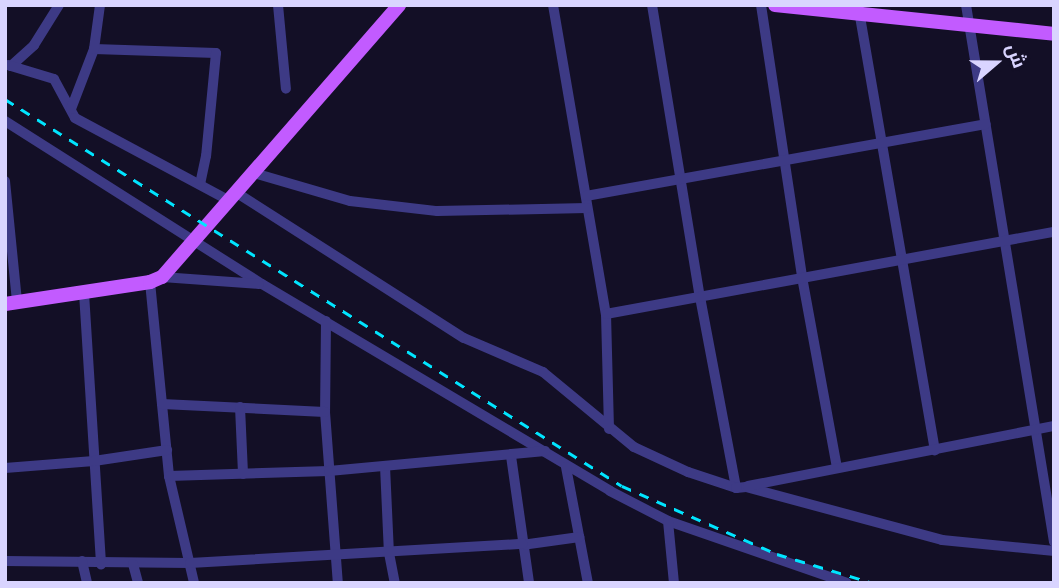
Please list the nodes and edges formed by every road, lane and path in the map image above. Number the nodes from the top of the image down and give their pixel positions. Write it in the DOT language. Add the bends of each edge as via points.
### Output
graph roads {
  1 [pos="59,5"];
  2 [pos="100,5"];
  3 [pos="278,5"];
  4 [pos="552,5"];
  5 [pos="652,5"];
  6 [pos="761,5"];
  7 [pos="775,5"];
  8 [pos="966,5"];
  9 [pos="393,8"];
  10 [pos="859,10"];
  11 [pos="971,25"];
  12 [pos="1054,34"];
  13 [pos="94,49"];
  14 [pos="8,65"];
  15 [pos="286,89"];
  16 [pos="71,109"];
  17 [pos="5,121"];
  18 [pos="986,124"];
  19 [pos="880,143"];
  20 [pos="785,159"];
  21 [pos="254,173"];
  22 [pos="5,181"];
  23 [pos="680,181"];
  24 [pos="200,184"];
  25 [pos="586,196"];
  26 [pos="234,197"];
  27 [pos="587,208"];
  28 [pos="1054,232"];
  29 [pos="9,238"];
  30 [pos="196,241"];
  31 [pos="1004,242"];
  32 [pos="901,262"];
  33 [pos="802,278"];
  34 [pos="156,280"];
  35 [pos="262,284"];
  36 [pos="84,293"];
  37 [pos="700,297"];
  38 [pos="11,303"];
  39 [pos="606,314"];
  40 [pos="326,321"];
  41 [pos="162,404"];
  42 [pos="240,407"];
  43 [pos="325,412"];
  44 [pos="1054,426"];
  45 [pos="609,429"];
  46 [pos="1035,429"];
  47 [pos="166,450"];
  48 [pos="935,450"];
  49 [pos="545,452"];
  50 [pos="511,456"];
  51 [pos="94,461"];
  52 [pos="384,466"];
  53 [pos="566,467"];
  54 [pos="5,468"];
  55 [pos="837,468"];
  56 [pos="329,471"];
  57 [pos="243,474"];
  58 [pos="169,476"];
  59 [pos="741,487"];
  60 [pos="668,521"];
  61 [pos="579,537"];
  62 [pos="1054,542"];
  63 [pos="522,544"];
  64 [pos="1054,551"];
  65 [pos="389,553"];
  66 [pos="335,554"];
  67 [pos="5,561"];
  68 [pos="82,561"];
  69 [pos="190,563"];
  70 [pos="101,564"];
  71 [pos="133,564"];
  72 [pos="87,583"];
  73 [pos="138,583"];
  74 [pos="194,583"];
  75 [pos="338,583"];
  76 [pos="395,583"];
  77 [pos="529,583"];
  78 [pos="588,583"];
  79 [pos="674,583"];
  80 [pos="847,583"];
  1 -- 14 [label="street" via="33,45"];
  2 -- 13 [label="street"];
  3 -- 15 [label="street"];
  4 -- 25 [label="street"];
  5 -- 23 [label="street"];
  6 -- 20 [label="street"];
  7 -- 10 [label="main road"];
  8 -- 11 [label="street"];
  9 -- 21 [label="main road"];
  10 -- 11 [label="main road"];
  10 -- 19 [label="street"];
  11 -- 12 [label="main road"];
  11 -- 18 [label="street"];
  13 -- 16 [label="street"];
  13 -- 24 [label="street" via="216,53"];
  14 -- 16 [label="street" via="54,79"];
  16 -- 24 [label="street" via="75,118"];
  17 -- 30 [label="street"];
  18 -- 19 [label="street"];
  18 -- 31 [label="street"];
  19 -- 20 [label="street"];
  19 -- 32 [label="street"];
  20 -- 23 [label="street"];
  20 -- 33 [label="street"];
  21 -- 26 [label="main road"];
  21 -- 27 [label="street" via="350,201 437,211"];
  22 -- 29 [label="street"];
  23 -- 25 [label="street"];
  23 -- 37 [label="street"];
  24 -- 26 [label="street"];
  25 -- 27 [label="street"];
  26 -- 30 [label="main road"];
  26 -- 45 [label="street" via="464,338 543,372"];
  27 -- 39 [label="street"];
  28 -- 31 [label="street"];
  29 -- 38 [label="street"];
  30 -- 34 [label="main road"];
  30 -- 35 [label="street"];
  31 -- 32 [label="street"];
  31 -- 46 [label="street"];
  32 -- 33 [label="street"];
  32 -- 48 [label="street"];
  33 -- 37 [label="street"];
  33 -- 55 [label="street"];
  34 -- 35 [label="street"];
  34 -- 36 [label="main road"];
  34 -- 41 [label="street"];
  35 -- 40 [label="street"];
  36 -- 38 [label="main road"];
  36 -- 51 [label="street"];
  37 -- 39 [label="street"];
  37 -- 59 [label="street"];
  39 -- 45 [label="street"];
  40 -- 43 [label="street"];
  40 -- 49 [label="street"];
  41 -- 42 [label="street"];
  41 -- 47 [label="street"];
  42 -- 43 [label="street"];
  42 -- 57 [label="street"];
  43 -- 56 [label="street"];
  44 -- 46 [label="street"];
  45 -- 59 [label="street" via="634,447 688,472"];
  46 -- 48 [label="street"];
  46 -- 62 [label="street"];
  47 -- 51 [label="street"];
  47 -- 58 [label="street"];
  48 -- 55 [label="street"];
  49 -- 50 [label="street"];
  49 -- 53 [label="street"];
  50 -- 52 [label="street"];
  50 -- 63 [label="street"];
  51 -- 54 [label="street"];
  51 -- 70 [label="street"];
  52 -- 56 [label="street"];
  52 -- 65 [label="street"];
  53 -- 60 [label="street"];
  53 -- 61 [label="street"];
  55 -- 59 [label="street"];
  56 -- 57 [label="street"];
  56 -- 66 [label="street"];
  57 -- 58 [label="street"];
  58 -- 69 [label="street"];
  59 -- 64 [label="street" via="942,540"];
  60 -- 79 [label="street"];
  60 -- 80 [label="street"];
  61 -- 63 [label="street"];
  61 -- 78 [label="street"];
  63 -- 65 [label="street"];
  63 -- 77 [label="street"];
  65 -- 66 [label="street"];
  65 -- 76 [label="street"];
  66 -- 69 [label="street"];
  66 -- 75 [label="street"];
  67 -- 68 [label="street"];
  68 -- 70 [label="street"];
  68 -- 72 [label="street"];
  69 -- 71 [label="street"];
  69 -- 74 [label="street"];
  70 -- 71 [label="street"];
  71 -- 73 [label="street"];
}
